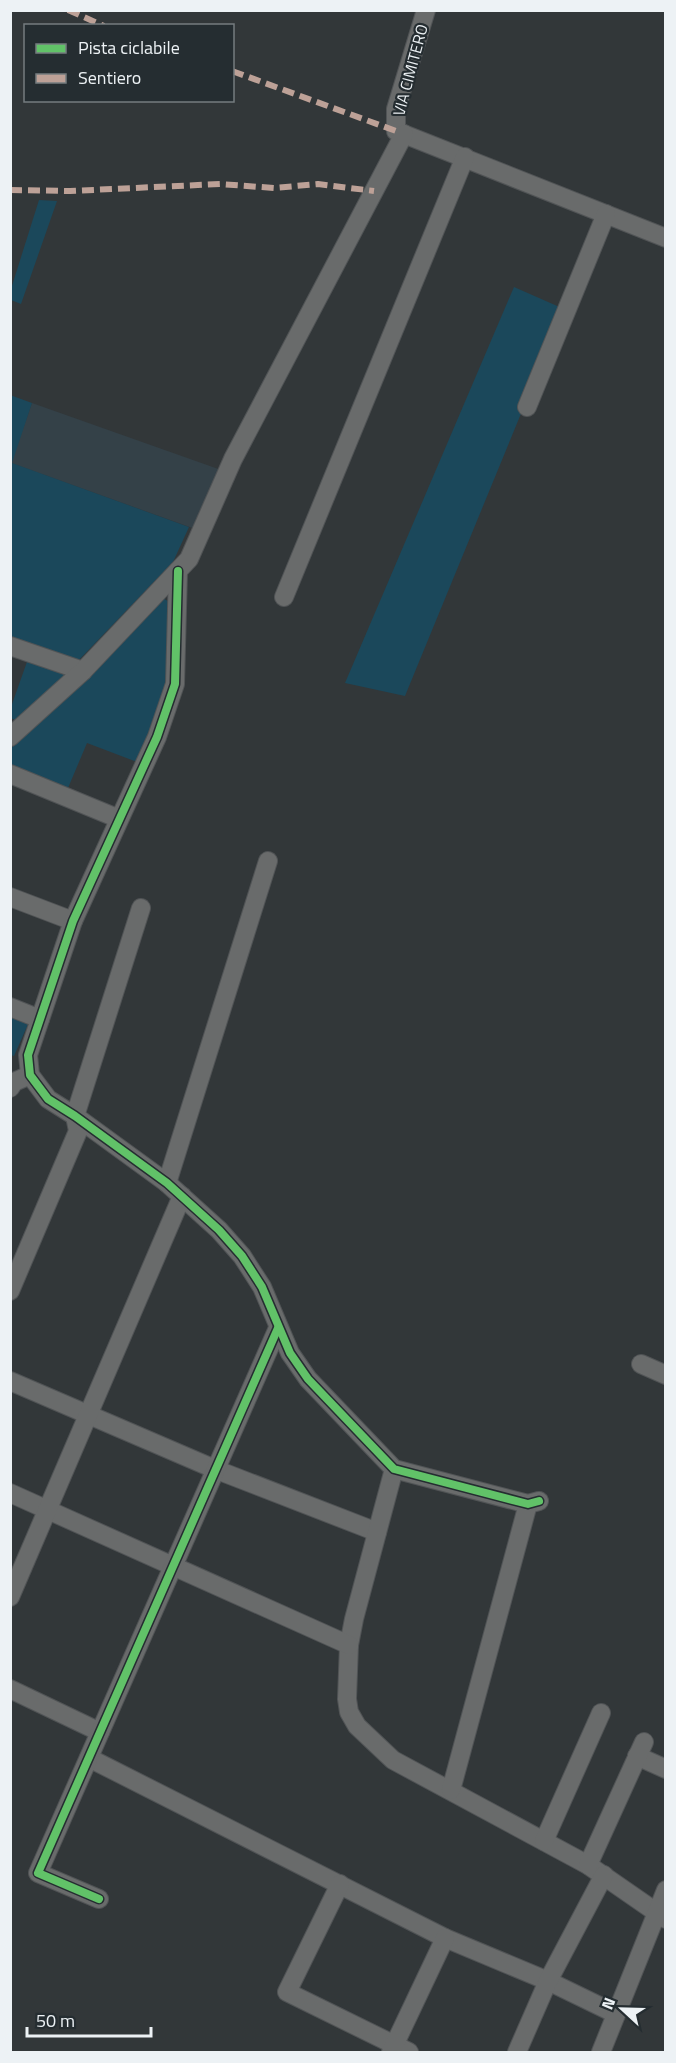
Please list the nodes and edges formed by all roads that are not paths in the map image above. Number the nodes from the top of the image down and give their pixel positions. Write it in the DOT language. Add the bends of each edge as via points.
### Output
graph roads {
  1 [pos="426,10"];
  2 [pos="400,132"];
  3 [pos="465,157"];
  4 [pos="606,214"];
  5 [pos="666,238"];
  6 [pos="527,407"];
  7 [pos="178,571"];
  8 [pos="284,597"];
  9 [pos="10,646"];
  10 [pos="83,671"];
  11 [pos="10,737"];
  12 [pos="10,774"];
  13 [pos="117,818"];
  14 [pos="268,861"];
  15 [pos="10,897"];
  16 [pos="141,908"];
  17 [pos="73,921"];
  18 [pos="10,1007"];
  19 [pos="40,1019"];
  20 [pos="30,1075"];
  21 [pos="10,1088"];
  22 [pos="75,1116"];
  23 [pos="167,1183"];
  24 [pos="182,1196"];
  25 [pos="10,1291"];
  26 [pos="278,1328"];
  27 [pos="641,1364"];
  28 [pos="666,1375"];
  29 [pos="10,1381"];
  30 [pos="90,1415"];
  31 [pos="394,1469"];
  32 [pos="217,1470"];
  33 [pos="10,1493"];
  34 [pos="47,1511"];
  35 [pos="377,1532"];
  36 [pos="174,1568"];
  37 [pos="10,1597"];
  38 [pos="349,1645"];
  39 [pos="10,1689"];
  40 [pos="601,1713"];
  41 [pos="100,1732"];
  42 [pos="89,1758"];
  43 [pos="666,1768"];
  44 [pos="451,1790"];
  45 [pos="544,1841"];
  46 [pos="596,1870"];
  47 [pos="340,1884"];
  48 [pos="666,1890"];
  49 [pos="99,1899"];
  50 [pos="660,1916"];
  51 [pos="445,1938"];
  52 [pos="548,1981"];
  53 [pos="616,2014"];
  54 [pos="398,2050"];
  55 [pos="517,2052"];
  56 [pos="601,2052"];
  1 -- 2 [label="street, VIA CIMITERO" via="396,109"];
  2 -- 3 [label="street"];
  2 -- 7 [label="street" via="233,459 189,559"];
  3 -- 4 [label="street"];
  3 -- 8 [label="street"];
  4 -- 5 [label="street"];
  4 -- 6 [label="street"];
  7 -- 10 [label="street"];
  7 -- 13 [label="street" via="176,684 156,737"];
  9 -- 10 [label="street"];
  10 -- 11 [label="street"];
  12 -- 13 [label="street"];
  13 -- 17 [label="street"];
  14 -- 23 [label="street"];
  15 -- 17 [label="street"];
  16 -- 22 [label="street"];
  17 -- 19 [label="street"];
  18 -- 19 [label="street"];
  19 -- 20 [label="street" via="28,1055"];
  20 -- 21 [label="street"];
  20 -- 22 [label="street" via="48,1099"];
  22 -- 23 [label="street"];
  22 -- 25 [label="street" via="78,1131"];
  23 -- 24 [label="street"];
  24 -- 26 [label="street" via="219,1230 253,1270"];
  24 -- 30 [label="street"];
  26 -- 31 [label="street" via="308,1379"];
  26 -- 32 [label="street"];
  27 -- 28 [label="street"];
  29 -- 30 [label="street"];
  30 -- 32 [label="street"];
  30 -- 34 [label="street"];
  31 -- 35 [label="street"];
  31 -- 44 [label="street" via="533,1503"];
  32 -- 35 [label="street"];
  32 -- 36 [label="street"];
  33 -- 34 [label="street"];
  34 -- 36 [label="street"];
  34 -- 37 [label="street"];
  35 -- 38 [label="street"];
  36 -- 38 [label="street"];
  36 -- 41 [label="street"];
  38 -- 44 [label="street" via="347,1699 357,1726 393,1760"];
  39 -- 41 [label="street"];
  40 -- 45 [label="street"];
  41 -- 42 [label="street"];
  42 -- 47 [label="street"];
  42 -- 49 [label="street" via="38,1873"];
  43 -- 46 [label="street" via="640,1749"];
  44 -- 45 [label="street"];
  45 -- 46 [label="street"];
  46 -- 50 [label="street"];
  46 -- 52 [label="street"];
  47 -- 51 [label="street"];
  47 -- 54 [label="street" via="287,1992"];
  48 -- 50 [label="street"];
  50 -- 53 [label="street"];
  51 -- 52 [label="street"];
  51 -- 54 [label="street"];
  52 -- 53 [label="street"];
  52 -- 55 [label="street"];
  53 -- 56 [label="street"];
}
